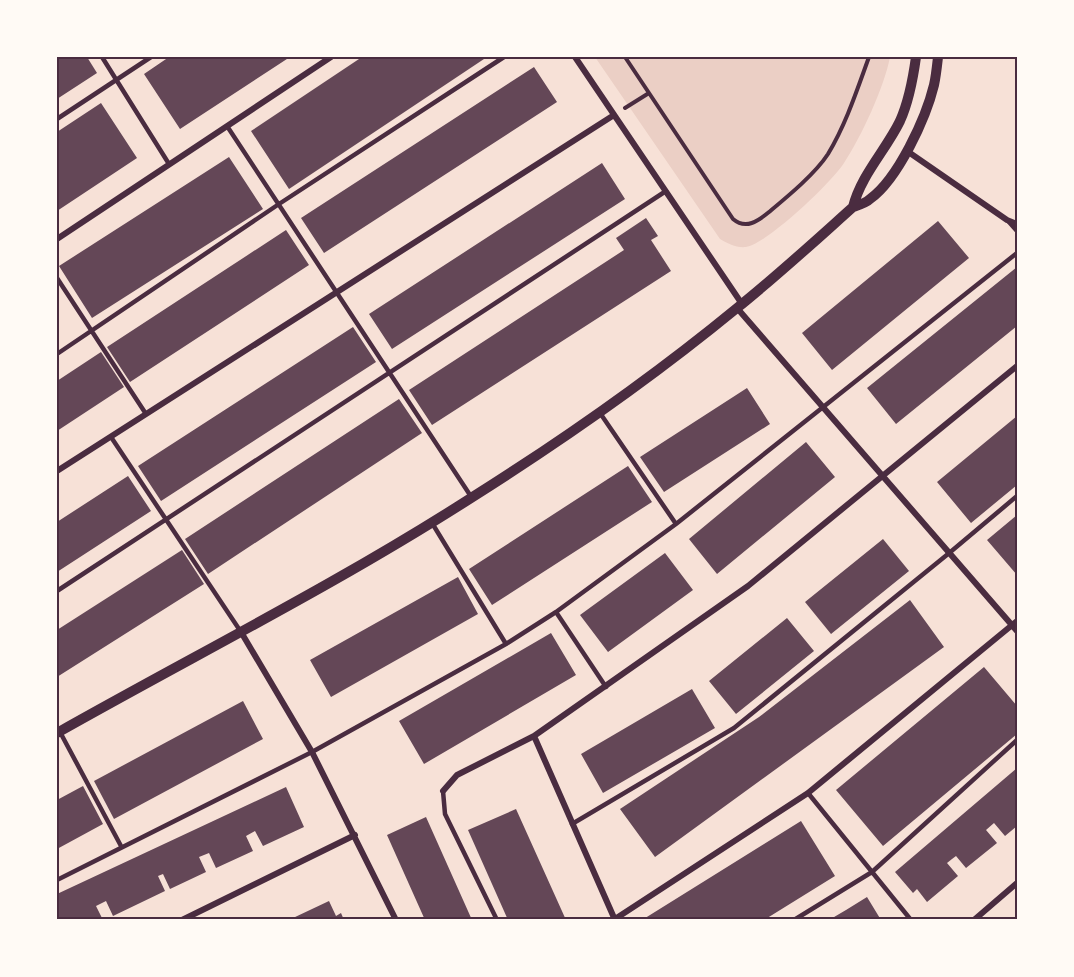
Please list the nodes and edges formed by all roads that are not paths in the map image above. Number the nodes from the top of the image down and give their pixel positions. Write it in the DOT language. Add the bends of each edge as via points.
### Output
graph roads {
  1 [pos="102,57"];
  2 [pos="151,57"];
  3 [pos="331,57"];
  4 [pos="504,57"];
  5 [pos="575,57"];
  6 [pos="916,57"];
  7 [pos="938,57"];
  8 [pos="117,80"];
  9 [pos="615,115"];
  10 [pos="57,119"];
  11 [pos="228,126"];
  12 [pos="907,151"];
  13 [pos="169,164"];
  14 [pos="666,191"];
  15 [pos="279,204"];
  16 [pos="853,207"];
  17 [pos="1007,220"];
  18 [pos="1017,224"];
  19 [pos="1017,231"];
  20 [pos="57,239"];
  21 [pos="1017,253"];
  22 [pos="57,278"];
  23 [pos="337,292"];
  24 [pos="739,306"];
  25 [pos="92,331"];
  26 [pos="57,354"];
  27 [pos="1017,366"];
  28 [pos="390,373"];
  29 [pos="824,407"];
  30 [pos="600,413"];
  31 [pos="146,414"];
  32 [pos="111,437"];
  33 [pos="57,471"];
  34 [pos="882,476"];
  35 [pos="1017,495"];
  36 [pos="472,498"];
  37 [pos="166,519"];
  38 [pos="432,523"];
  39 [pos="676,524"];
  40 [pos="948,554"];
  41 [pos="57,591"];
  42 [pos="556,612"];
  43 [pos="1015,623"];
  44 [pos="241,632"];
  45 [pos="1017,632"];
  46 [pos="506,644"];
  47 [pos="606,687"];
  48 [pos="58,733"];
  49 [pos="534,736"];
  50 [pos="1017,740"];
  51 [pos="312,752"];
  52 [pos="443,791"];
  53 [pos="808,793"];
  54 [pos="572,824"];
  55 [pos="355,835"];
  56 [pos="121,846"];
  57 [pos="872,872"];
  58 [pos="57,880"];
  59 [pos="1017,883"];
  60 [pos="182,920"];
  61 [pos="396,920"];
  62 [pos="497,920"];
  63 [pos="615,920"];
  64 [pos="794,920"];
  65 [pos="912,920"];
  66 [pos="974,920"];
  1 -- 8 [label="lane"];
  2 -- 8 [label="lane"];
  3 -- 11 [label="street"];
  4 -- 15 [label="lane"];
  5 -- 9 [label="street"];
  6 -- 16 [label="street" via="899,121 857,190"];
  7 -- 12 [label="street" via="927,111"];
  8 -- 10 [label="lane"];
  8 -- 13 [label="lane"];
  9 -- 14 [label="street"];
  9 -- 23 [label="street"];
  11 -- 13 [label="street"];
  11 -- 15 [label="lane"];
  12 -- 16 [label="street" via="870,200"];
  12 -- 17 [label="street"];
  13 -- 20 [label="street"];
  14 -- 24 [label="street"];
  14 -- 28 [label="lane"];
  15 -- 23 [label="lane"];
  15 -- 25 [label="lane"];
  16 -- 24 [label="street"];
  17 -- 18 [label="street"];
  17 -- 19 [label="lane"];
  21 -- 29 [label="lane"];
  22 -- 25 [label="lane"];
  23 -- 28 [label="lane"];
  23 -- 31 [label="street"];
  24 -- 29 [label="street"];
  24 -- 30 [label="street"];
  25 -- 26 [label="lane"];
  25 -- 31 [label="lane"];
  27 -- 34 [label="street"];
  28 -- 36 [label="lane"];
  28 -- 37 [label="lane"];
  29 -- 34 [label="street"];
  29 -- 39 [label="lane"];
  30 -- 36 [label="street"];
  30 -- 39 [label="lane"];
  31 -- 32 [label="street"];
  32 -- 33 [label="street"];
  32 -- 37 [label="lane"];
  34 -- 40 [label="street"];
  34 -- 47 [label="street" via="748,586"];
  35 -- 40 [label="lane"];
  36 -- 38 [label="street"];
  37 -- 41 [label="lane"];
  37 -- 44 [label="lane"];
  38 -- 44 [label="street"];
  38 -- 46 [label="lane"];
  39 -- 42 [label="lane"];
  40 -- 43 [label="street"];
  40 -- 54 [label="lane" via="734,728"];
  42 -- 46 [label="lane"];
  42 -- 47 [label="lane"];
  43 -- 45 [label="street"];
  43 -- 53 [label="street"];
  44 -- 48 [label="street"];
  44 -- 51 [label="street"];
  46 -- 51 [label="lane"];
  47 -- 49 [label="street"];
  48 -- 56 [label="lane"];
  49 -- 52 [label="street" via="456,775"];
  49 -- 54 [label="street"];
  50 -- 57 [label="lane"];
  51 -- 55 [label="street"];
  51 -- 56 [label="lane"];
  52 -- 62 [label="lane" via="445,814"];
  53 -- 57 [label="lane"];
  53 -- 63 [label="street"];
  54 -- 63 [label="street"];
  55 -- 60 [label="street"];
  55 -- 61 [label="street"];
  56 -- 58 [label="lane"];
  57 -- 64 [label="lane"];
  57 -- 65 [label="lane"];
  59 -- 66 [label="street"];
}
